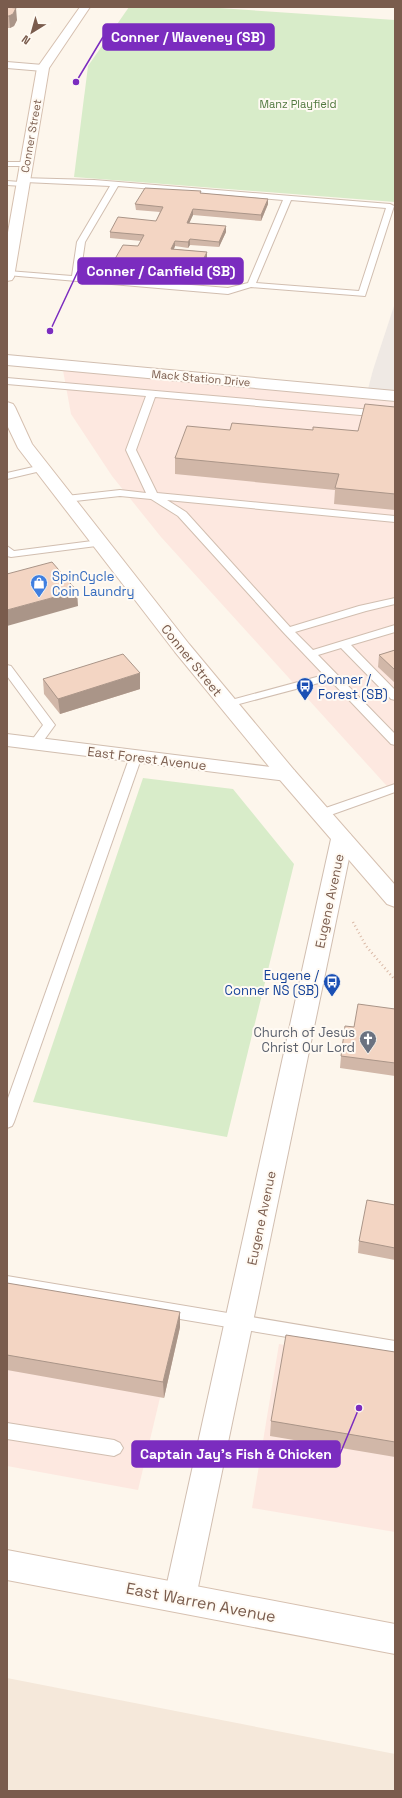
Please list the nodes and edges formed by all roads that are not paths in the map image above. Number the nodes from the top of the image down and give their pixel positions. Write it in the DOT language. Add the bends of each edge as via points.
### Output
graph roads {
  1 [pos="85,7"];
  2 [pos="7,65"];
  3 [pos="43,68"];
  4 [pos="7,164"];
  5 [pos="26,164"];
  6 [pos="23,182"];
  7 [pos="7,183"];
  8 [pos="115,184"];
  9 [pos="288,198"];
  10 [pos="11,231"];
  11 [pos="7,275"];
  12 [pos="76,278"];
  13 [pos="251,285"];
  14 [pos="7,360"];
  15 [pos="7,381"];
  16 [pos="152,393"];
  17 [pos="395,396"];
  18 [pos="7,407"];
  19 [pos="395,415"];
  20 [pos="42,468"];
  21 [pos="7,476"];
  22 [pos="153,496"];
  23 [pos="66,499"];
  24 [pos="395,519"];
  25 [pos="100,543"];
  26 [pos="7,549"];
  27 [pos="395,601"];
  28 [pos="395,628"];
  29 [pos="288,631"];
  30 [pos="343,644"];
  31 [pos="311,654"];
  32 [pos="7,668"];
  33 [pos="332,676"];
  34 [pos="395,697"];
  35 [pos="228,704"];
  36 [pos="7,740"];
  37 [pos="395,741"];
  38 [pos="35,744"];
  39 [pos="136,756"];
  40 [pos="287,775"];
  41 [pos="395,788"];
  42 [pos="321,814"];
  43 [pos="342,839"];
  44 [pos="395,899"];
  45 [pos="7,1122"];
  46 [pos="7,1283"];
  47 [pos="239,1321"];
  48 [pos="395,1348"];
  49 [pos="7,1431"];
  50 [pos="114,1448"];
  51 [pos="7,1565"];
  52 [pos="180,1598"];
  53 [pos="395,1639"];
  1 -- 3 [label="main road, Conner Street"];
  2 -- 3 [label="main road"];
  3 -- 5 [label="main road, Conner Street"];
  4 -- 5 [label="lane"];
  5 -- 6 [label="main road, Conner Street"];
  6 -- 7 [label="lane"];
  6 -- 8 [label="lane"];
  6 -- 10 [label="main road, Conner Street"];
  8 -- 9 [label="lane"];
  8 -- 12 [label="lane" via="82,242"];
  9 -- 13 [label="lane"];
  9 -- 13 [label="lane" via="390,206 362,294"];
  10 -- 11 [label="main road, Conner Street"];
  11 -- 12 [label="lane"];
  12 -- 13 [label="lane" via="228,292"];
  14 -- 17 [label="main road, Mack Station Drive"];
  15 -- 16 [label="lane"];
  16 -- 19 [label="lane"];
  16 -- 22 [label="lane" via="131,450"];
  18 -- 20 [label="main road, Conner Street" via="24,445"];
  20 -- 21 [label="lane"];
  20 -- 23 [label="main road, Conner Street"];
  22 -- 23 [label="lane" via="120,493"];
  22 -- 24 [label="lane"];
  22 -- 29 [label="lane" via="182,514"];
  23 -- 25 [label="main road, Conner Street"];
  25 -- 26 [label="lane" via="11,554"];
  25 -- 35 [label="main road, Conner Street"];
  27 -- 29 [label="lane"];
  28 -- 30 [label="lane"];
  29 -- 31 [label="lane"];
  30 -- 31 [label="lane"];
  30 -- 34 [label="lane"];
  31 -- 33 [label="lane"];
  32 -- 38 [label="lane" via="49,725"];
  33 -- 35 [label="lane"];
  33 -- 37 [label="lane"];
  35 -- 40 [label="main road, Conner Street"];
  36 -- 38 [label="main road, East Forest Avenue"];
  38 -- 39 [label="main road, East Forest Avenue"];
  39 -- 40 [label="main road, East Forest Avenue"];
  39 -- 45 [label="lane"];
  40 -- 42 [label="main road, Conner Street"];
  41 -- 42 [label="lane"];
  42 -- 43 [label="main road, Conner Street"];
  43 -- 44 [label="main road, Conner Street"];
  43 -- 47 [label="main road, Eugene Avenue"];
  46 -- 47 [label="lane"];
  47 -- 48 [label="lane"];
  47 -- 52 [label="main road, Eugene Avenue"];
  49 -- 50 [label="lane"];
  51 -- 52 [label="main road, East Warren Avenue"];
  52 -- 53 [label="main road, East Warren Avenue"];
}
